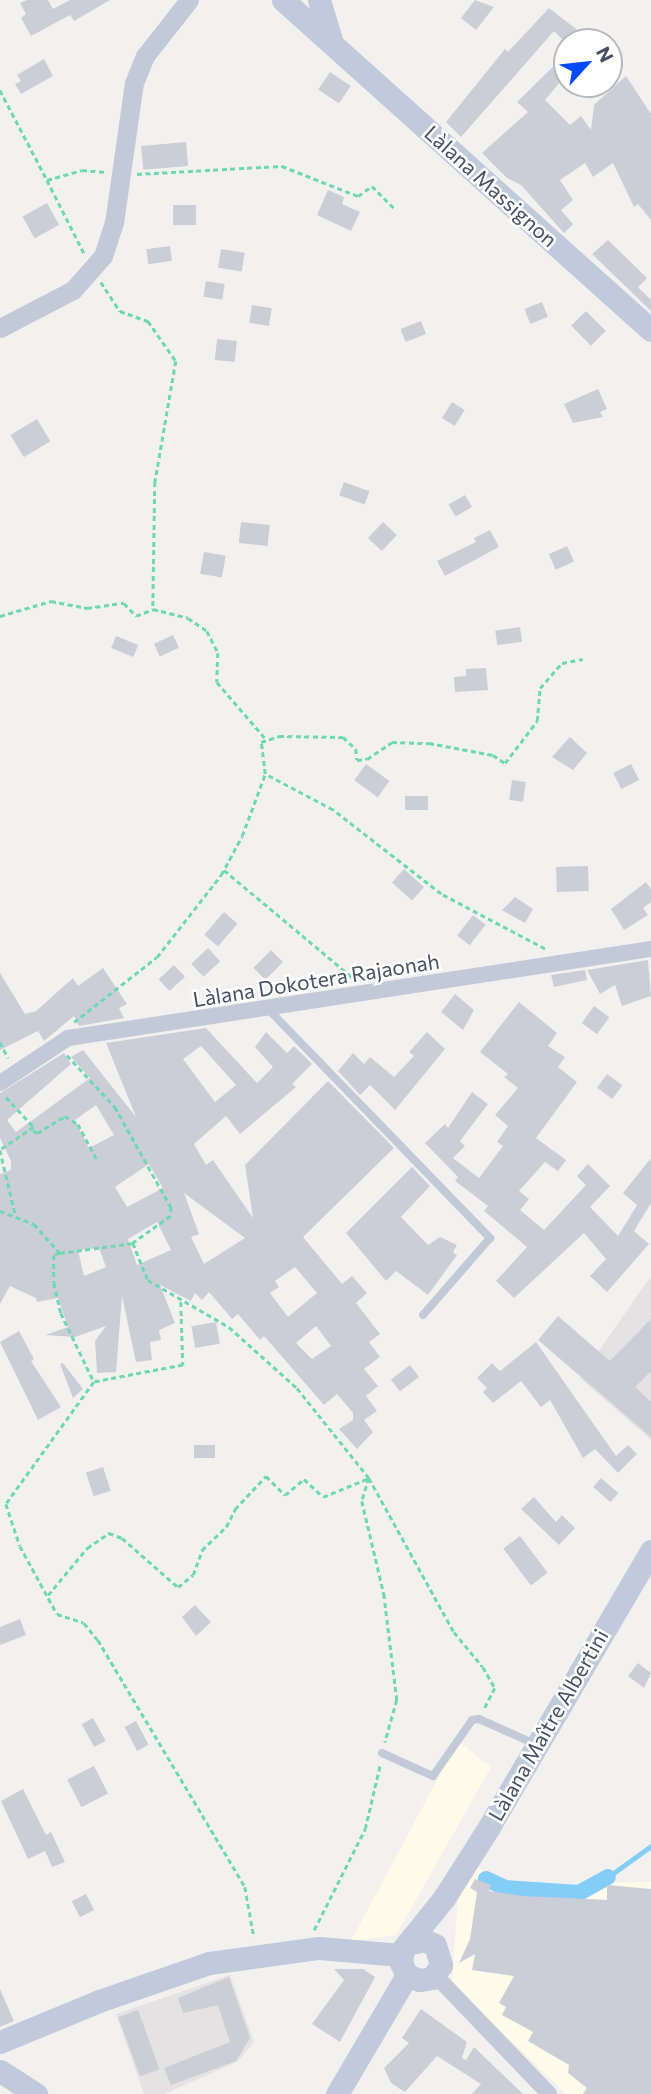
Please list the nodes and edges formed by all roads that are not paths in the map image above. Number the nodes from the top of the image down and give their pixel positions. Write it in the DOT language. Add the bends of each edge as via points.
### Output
graph roads {
  1 [pos="189,0"];
  2 [pos="284,0"];
  3 [pos="319,0"];
  4 [pos="332,44"];
  5 [pos="0,328"];
  6 [pos="651,330"];
  7 [pos="651,934"];
  8 [pos="651,949"];
  9 [pos="631,951"];
  10 [pos="269,1010"];
  11 [pos="0,1083"];
  12 [pos="423,1315"];
  13 [pos="651,1551"];
  14 [pos="535,1744"];
  15 [pos="382,1753"];
  16 [pos="444,1898"];
  17 [pos="435,1945"];
  18 [pos="405,1958"];
  19 [pos="435,1975"];
  20 [pos="0,2042"];
  21 [pos="0,2071"];
  22 [pos="36,2094"];
  23 [pos="337,2094"];
  24 [pos="548,2094"];
  1 -- 5 [label="street" via="139,68 130,99 110,241 95,268 73,290"];
  2 -- 4 [label="main road, Làlana Massignon"];
  3 -- 4 [label="main road"];
  4 -- 6 [label="main road, Làlana Massignon"];
  7 -- 9 [label="street"];
  8 -- 9 [label="street, Làlana Dokotera Rajaonah"];
  9 -- 10 [label="street, Làlana Dokotera Rajaonah"];
  10 -- 11 [label="street, Làlana Dokotera Rajaonah" via="64,1041"];
  10 -- 12 [label="lane" via="490,1238"];
  13 -- 14 [label="main road, Làlana Maître Albertini"];
  14 -- 15 [label="lane" via="479,1719 472,1720 433,1776"];
  14 -- 16 [label="main road, Làlana Maître Albertini"];
  16 -- 17 [label="main road, Làlana Maître Albertini"];
  16 -- 18 [label="main road, Làlana Maître Albertini"];
  17 -- 18 [label="main road" via="424,1940"];
  17 -- 19 [label="main road" via="441,1955"];
  18 -- 19 [label="main road" via="419,1980"];
  18 -- 20 [label="main road" via="309,1950 209,1963"];
  18 -- 23 [label="main road, Làlana Maître Albertini"];
  19 -- 24 [label="street"];
  21 -- 22 [label="main road"];
}
